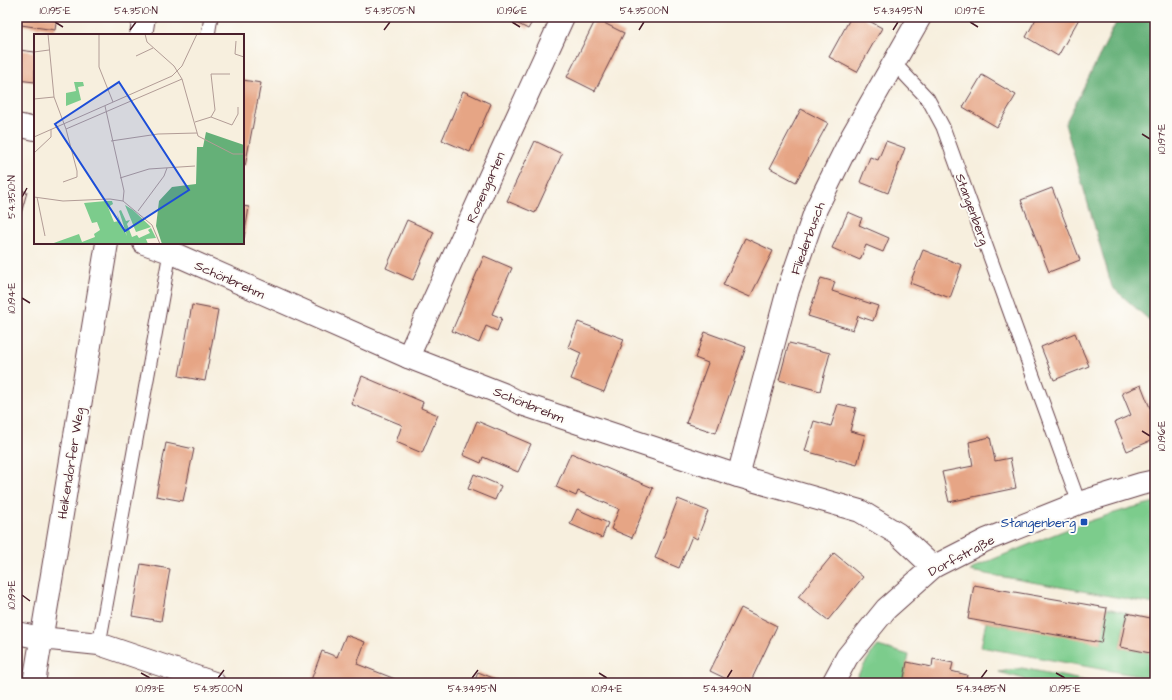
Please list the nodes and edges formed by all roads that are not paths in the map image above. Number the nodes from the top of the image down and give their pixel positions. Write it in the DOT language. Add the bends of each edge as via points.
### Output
graph roads {
  1 [pos="144,17"];
  2 [pos="212,17"];
  3 [pos="563,17"];
  4 [pos="920,17"];
  5 [pos="141,34"];
  6 [pos="208,34"];
  7 [pos="894,63"];
  8 [pos="17,125"];
  9 [pos="34,129"];
  10 [pos="107,244"];
  11 [pos="149,244"];
  12 [pos="170,248"];
  13 [pos="408,357"];
  14 [pos="738,476"];
  15 [pos="1155,481"];
  16 [pos="1079,503"];
  17 [pos="933,567"];
  18 [pos="17,633"];
  19 [pos="42,638"];
  20 [pos="99,644"];
  21 [pos="34,683"];
  22 [pos="214,683"];
  23 [pos="833,683"];
  1 -- 5 [label="street"];
  2 -- 6 [label="lane"];
  3 -- 13 [label="street, Rosengarten"];
  4 -- 7 [label="street, Fliederbusch"];
  7 -- 14 [label="street, Fliederbusch" via="852,136 816,209 788,290"];
  7 -- 16 [label="lane, Stangenberg" via="928,99 943,127"];
  8 -- 9 [label="street"];
  10 -- 19 [label="street, Heikendorfer Weg"];
  11 -- 12 [label="street, Schönbrehm"];
  12 -- 13 [label="street, Schönbrehm"];
  12 -- 20 [label="lane"];
  13 -- 14 [label="street, Schönbrehm" via="504,394 522,404"];
  14 -- 17 [label="street, Schönbrehm" via="860,511 898,534"];
  15 -- 16 [label="street, Dorfstraße"];
  16 -- 17 [label="street, Dorfstraße" via="986,540"];
  17 -- 23 [label="street, Dorfstraße" via="886,609 847,657"];
  18 -- 19 [label="street"];
  19 -- 20 [label="street"];
  19 -- 21 [label="street, Heikendorfer Weg"];
  20 -- 22 [label="street"];
}
